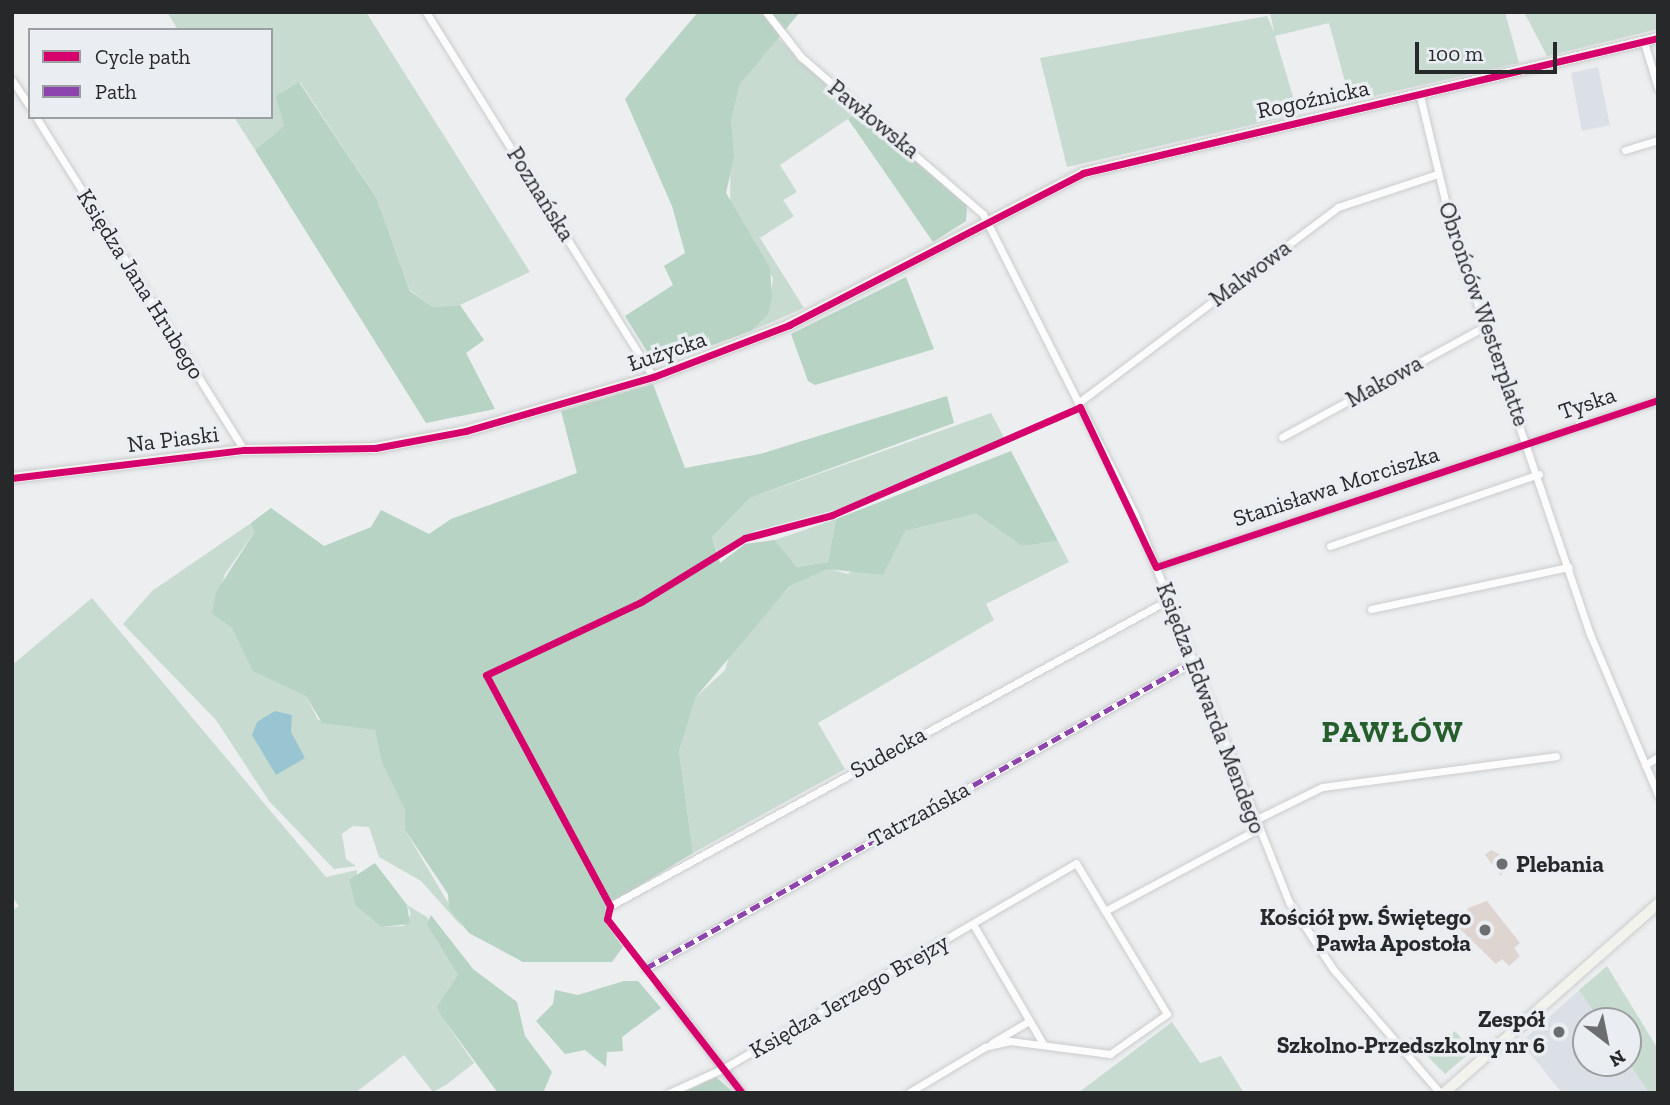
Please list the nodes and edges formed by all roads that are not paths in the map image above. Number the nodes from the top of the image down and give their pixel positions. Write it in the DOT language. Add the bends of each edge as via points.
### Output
graph roads {
  1 [pos="426,12"];
  2 [pos="766,12"];
  3 [pos="1658,38"];
  4 [pos="1644,42"];
  5 [pos="12,80"];
  6 [pos="1658,88"];
  7 [pos="1420,96"];
  8 [pos="28,104"];
  9 [pos="37,119"];
  10 [pos="1658,139"];
  11 [pos="1625,150"];
  12 [pos="1438,174"];
  13 [pos="985,222"];
  14 [pos="1487,325"];
  15 [pos="653,377"];
  16 [pos="1658,400"];
  17 [pos="1079,403"];
  18 [pos="1282,437"];
  19 [pos="1529,443"];
  20 [pos="244,450"];
  21 [pos="339,450"];
  22 [pos="1539,474"];
  23 [pos="12,478"];
  24 [pos="1330,546"];
  25 [pos="1156,567"];
  26 [pos="1569,567"];
  27 [pos="1168,600"];
  28 [pos="1371,609"];
  29 [pos="1193,662"];
  30 [pos="1556,756"];
  31 [pos="1658,757"];
  32 [pos="1645,765"];
  33 [pos="1658,795"];
  34 [pos="1255,820"];
  35 [pos="1258,829"];
  36 [pos="1658,904"];
  37 [pos="610,906"];
  38 [pos="1105,911"];
  39 [pos="973,924"];
  40 [pos="646,968"];
  41 [pos="659,985"];
  42 [pos="1029,1021"];
  43 [pos="1043,1044"];
  44 [pos="985,1047"];
  45 [pos="724,1068"];
  46 [pos="669,1093"];
  47 [pos="742,1093"];
  48 [pos="908,1093"];
  49 [pos="1442,1093"];
  1 -- 15 [label="street, Poznańska"];
  2 -- 13 [label="street, Pawłowska" via="801,57 966,195"];
  3 -- 4 [label="street, Rogoźnicka"];
  4 -- 6 [label="street"];
  4 -- 7 [label="street, Rogoźnicka"];
  5 -- 8 [label="street"];
  7 -- 12 [label="street, Obrońców Westerplatte"];
  7 -- 13 [label="street, Rogoźnicka" via="1083,173"];
  9 -- 20 [label="street, Księdza Jana Hrubego"];
  10 -- 11 [label="street"];
  12 -- 14 [label="street, Obrońców Westerplatte"];
  12 -- 17 [label="street, Malwowa" via="1338,208"];
  13 -- 15 [label="street, Łużycka" via="828,307"];
  13 -- 17 [label="street, Księdza Edwarda Mendego"];
  14 -- 18 [label="street, Makowa"];
  14 -- 19 [label="street, Obrońców Westerplatte"];
  15 -- 21 [label="street, Łużycka" via="435,439"];
  16 -- 19 [label="street, Tyska"];
  17 -- 25 [label="street, Księdza Edwarda Mendego"];
  19 -- 22 [label="street, Obrońców Westerplatte"];
  19 -- 25 [label="street, Stanisława Morciszka"];
  20 -- 21 [label="street, Na Piaski"];
  20 -- 23 [label="street, Na Piaski"];
  22 -- 24 [label="street"];
  22 -- 26 [label="street, Obrońców Westerplatte"];
  25 -- 27 [label="street, Księdza Edwarda Mendego"];
  26 -- 28 [label="street"];
  26 -- 32 [label="street, Obrońców Westerplatte"];
  27 -- 29 [label="street, Księdza Edwarda Mendego"];
  27 -- 37 [label="street, Sudecka"];
  29 -- 34 [label="street, Księdza Edwarda Mendego"];
  29 -- 40 [label="street, Tatrzańska"];
  30 -- 34 [label="street" via="1322,787"];
  31 -- 32 [label="street"];
  32 -- 33 [label="street, Obrońców Westerplatte"];
  34 -- 35 [label="street, Księdza Edwarda Mendego"];
  35 -- 38 [label="street"];
  35 -- 49 [label="street, Księdza Edwarda Mendego" via="1315,944"];
  36 -- 49 [label="street"];
  38 -- 39 [label="street, Księdza Jerzego Brejzy" via="1076,863"];
  38 -- 43 [label="street, Księdza Jerzego Brejzy" via="1167,1014 1110,1054"];
  39 -- 42 [label="street, Księdza Jerzego Brejzy"];
  39 -- 45 [label="street, Księdza Jerzego Brejzy"];
  41 -- 45 [label="street"];
  42 -- 43 [label="street, Księdza Jerzego Brejzy"];
  42 -- 44 [label="street"];
  43 -- 44 [label="street"];
  44 -- 48 [label="street"];
  45 -- 46 [label="street, Księdza Jerzego Brejzy"];
  45 -- 47 [label="street"];
}
